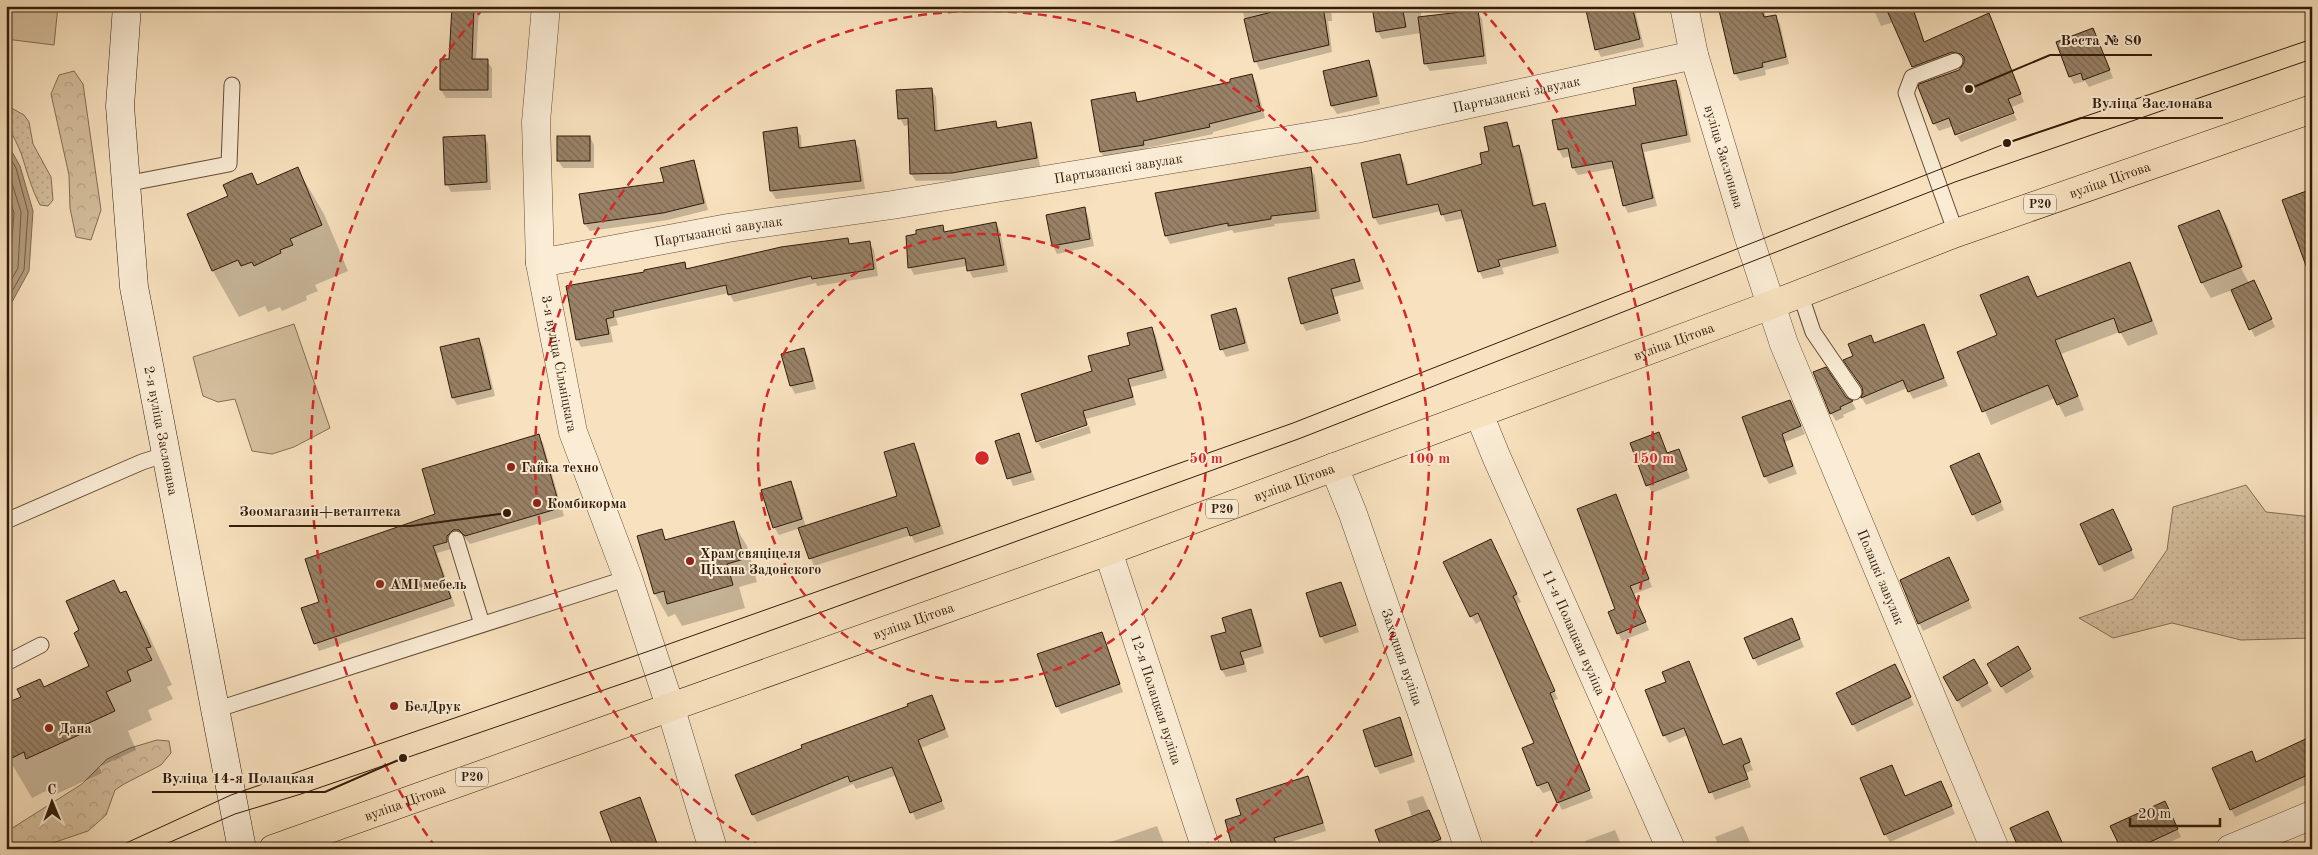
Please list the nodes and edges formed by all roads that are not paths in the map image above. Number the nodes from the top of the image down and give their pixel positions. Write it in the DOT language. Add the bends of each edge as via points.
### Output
graph roads {
  1 [pos="127,6"];
  2 [pos="546,6"];
  3 [pos="1684,6"];
  4 [pos="1694,55"];
  5 [pos="1955,61"];
  6 [pos="232,85"];
  7 [pos="2312,109"];
  8 [pos="125,184"];
  9 [pos="1956,233"];
  10 [pos="540,263"];
  11 [pos="1800,293"];
  12 [pos="1771,304"];
  13 [pos="1854,392"];
  14 [pos="1479,414"];
  15 [pos="167,454"];
  16 [pos="1334,467"];
  17 [pos="6,521"];
  18 [pos="456,539"];
  19 [pos="1108,551"];
  20 [pos="628,578"];
  21 [pos="482,624"];
  22 [pos="41,645"];
  23 [pos="6,663"];
  24 [pos="670,706"];
  25 [pos="215,710"];
  26 [pos="2312,816"];
  27 [pos="242,849"];
  28 [pos="273,849"];
  29 [pos="713,849"];
  30 [pos="1206,849"];
  31 [pos="1469,849"];
  32 [pos="1671,849"];
  33 [pos="1995,849"];
  34 [pos="2230,849"];
  1 -- 8 [label="street, 2-я вуліца Заслонава" via="120,106"];
  2 -- 10 [label="street, 3-я вуліца Сільніцкага" via="536,122"];
  3 -- 4 [label="street, вуліца Заслонава"];
  4 -- 10 [label="street, Партызанскі завулак" via="1356,129 892,205 728,228"];
  4 -- 12 [label="street, вуліца Заслонава"];
  5 -- 9 [label="lane" via="1912,77 1906,94"];
  6 -- 8 [label="lane" via="229,164"];
  7 -- 9 [label="main road, вуліца Цітова / Р20"];
  8 -- 15 [label="street, 2-я вуліца Заслонава" via="134,287"];
  9 -- 11 [label="main road, вуліца Цітова / Р20"];
  10 -- 20 [label="street, 3-я вуліца Сільніцкага" via="573,432"];
  11 -- 12 [label="main road, вуліца Цітова / Р20"];
  11 -- 13 [label="lane" via="1813,332"];
  12 -- 14 [label="main road, вуліца Цітова / Р20"];
  12 -- 33 [label="street, Полацкі завулак" via="1784,344"];
  14 -- 16 [label="main road, вуліца Цітова / Р20"];
  14 -- 32 [label="street, 11-я Полацкая вуліца"];
  15 -- 17 [label="lane"];
  15 -- 25 [label="street, 2-я вуліца Заслонава"];
  16 -- 19 [label="main road, вуліца Цітова / Р20"];
  16 -- 31 [label="street, Заходняя вуліца"];
  18 -- 21 [label="lane"];
  19 -- 24 [label="main road, вуліца Цітова / Р20"];
  19 -- 30 [label="street, 12-я Полацкая вуліца"];
  20 -- 21 [label="lane"];
  20 -- 24 [label="street, 3-я вуліца Сільніцкага"];
  21 -- 25 [label="lane"];
  22 -- 23 [label="lane"];
  24 -- 28 [label="main road, вуліца Цітова / Р20"];
  24 -- 29 [label="street, 3-я вуліца Сільніцкага"];
  25 -- 27 [label="street, 2-я вуліца Заслонава"];
  26 -- 34 [label="street"];
}
